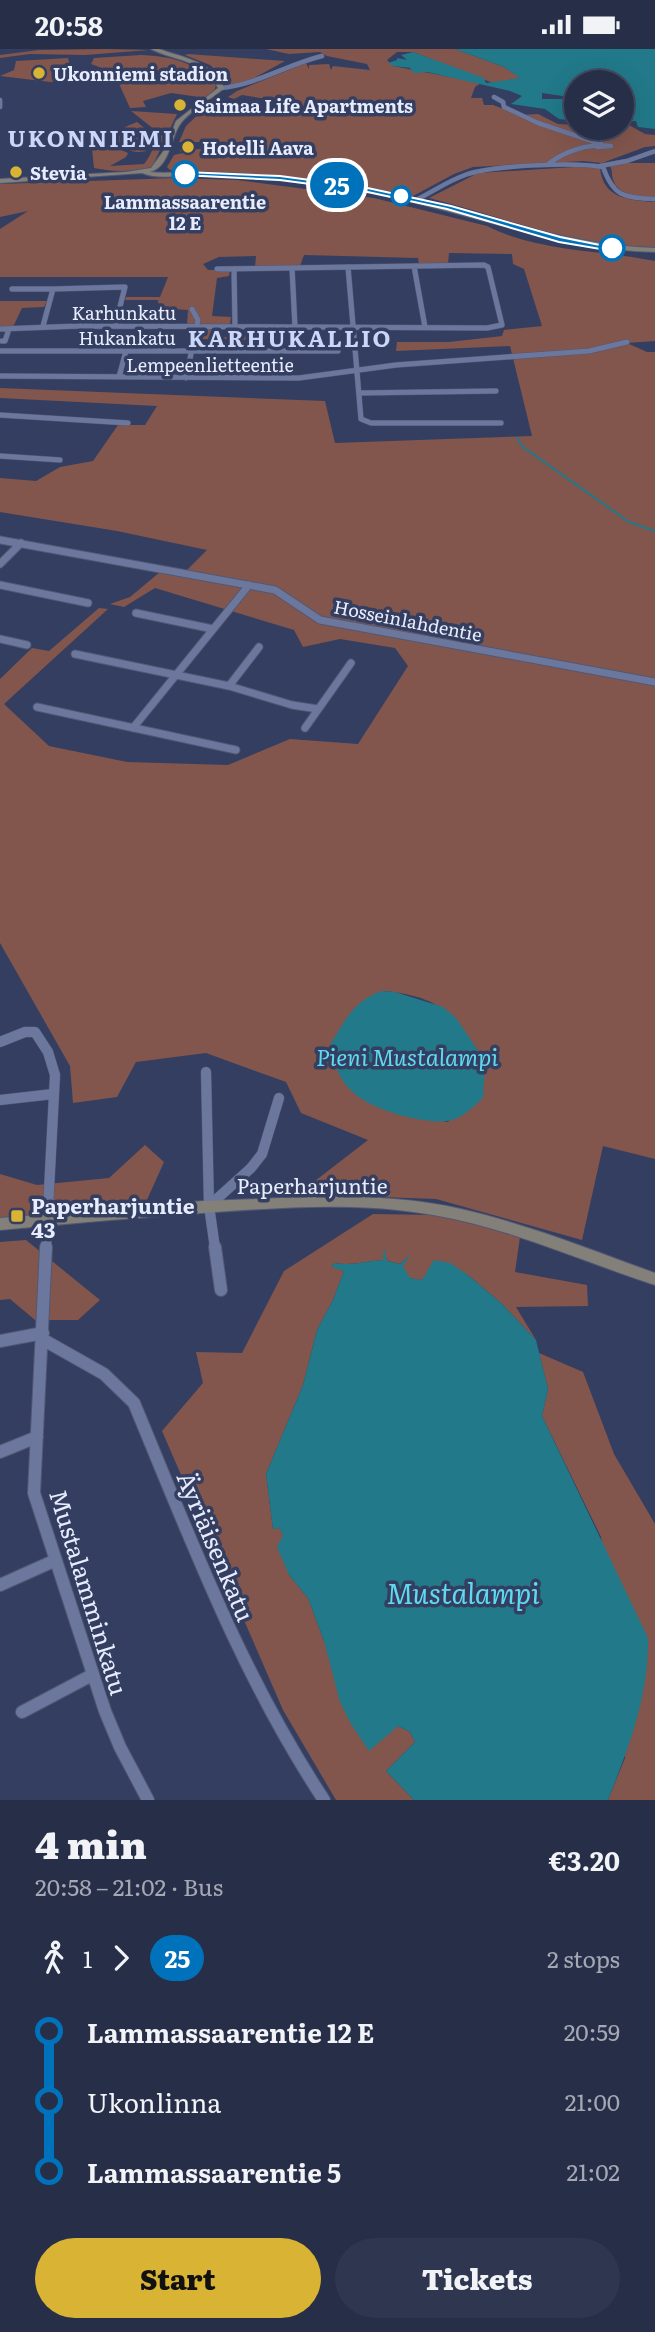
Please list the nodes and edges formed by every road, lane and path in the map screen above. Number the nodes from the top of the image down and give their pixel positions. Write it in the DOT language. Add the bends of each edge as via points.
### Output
graph roads {
  1 [pos="154,49"];
  2 [pos="322,56"];
  3 [pos="221,88"];
  4 [pos="494,97"];
  5 [pos="0,100"];
  6 [pos="0,107"];
  7 [pos="602,144"];
  8 [pos="592,147"];
  9 [pos="655,151"];
  10 [pos="550,166"];
  11 [pos="600,166"];
  12 [pos="157,171"];
  13 [pos="0,181"];
  14 [pos="655,199"];
  15 [pos="416,200"];
  16 [pos="655,250"];
  17 [pos="414,266"];
  18 [pos="348,267"];
  19 [pos="292,268"];
  20 [pos="217,269"];
  21 [pos="234,269"];
  22 [pos="12,289"];
  23 [pos="53,289"];
  24 [pos="192,309"];
  25 [pos="43,326"];
  26 [pos="115,326"];
  27 [pos="196,327"];
  28 [pos="235,327"];
  29 [pos="296,327"];
  30 [pos="425,327"];
  31 [pos="355,328"];
  32 [pos="0,329"];
  33 [pos="9,329"];
  34 [pos="2,341"];
  35 [pos="627,342"];
  36 [pos="0,351"];
  37 [pos="126,351"];
  38 [pos="191,351"];
  39 [pos="338,351"];
  40 [pos="358,369"];
  41 [pos="0,376"];
  42 [pos="119,377"];
  43 [pos="186,378"];
  44 [pos="496,391"];
  45 [pos="359,393"];
  46 [pos="0,415"];
  47 [pos="501,422"];
  48 [pos="128,423"];
  49 [pos="0,456"];
  50 [pos="60,460"];
  51 [pos="0,540"];
  52 [pos="21,543"];
  53 [pos="0,564"];
  54 [pos="0,585"];
  55 [pos="249,585"];
  56 [pos="88,603"];
  57 [pos="136,613"];
  58 [pos="213,629"];
  59 [pos="0,639"];
  60 [pos="27,645"];
  61 [pos="259,647"];
  62 [pos="75,654"];
  63 [pos="351,663"];
  64 [pos="176,675"];
  65 [pos="655,682"];
  66 [pos="229,685"];
  67 [pos="37,707"];
  68 [pos="318,709"];
  69 [pos="133,728"];
  70 [pos="305,728"];
  71 [pos="236,750"];
  72 [pos="0,1042"];
  73 [pos="206,1072"];
  74 [pos="53,1094"];
  75 [pos="279,1098"];
  76 [pos="0,1100"];
  77 [pos="209,1206"];
  78 [pos="47,1219"];
  79 [pos="0,1224"];
  80 [pos="655,1279"];
  81 [pos="220,1290"];
  82 [pos="43,1336"];
  83 [pos="0,1341"];
  84 [pos="37,1437"];
  85 [pos="0,1452"];
  86 [pos="56,1560"];
  87 [pos="0,1585"];
  88 [pos="92,1675"];
  89 [pos="22,1712"];
  90 [pos="146,1799"];
  91 [pos="324,1800"];
  1 -- 3 [label="street" via="204,68"];
  2 -- 3 [label="street" via="294,63 247,85"];
  3 -- 12 [label="street" via="178,122"];
  4 -- 7 [label="street" via="534,121"];
  5 -- 6 [label="street"];
  7 -- 8 [label="street"];
  7 -- 8 [label="street" via="611,146"];
  8 -- 10 [label="street" via="558,157"];
  9 -- 11 [label="street"];
  10 -- 11 [label="street"];
  10 -- 15 [label="street" via="476,171"];
  11 -- 14 [label="street" via="617,193"];
  12 -- 13 [label="street"];
  12 -- 15 [label="street" via="280,178"];
  15 -- 16 [label="street" via="569,242"];
  17 -- 18 [label="street"];
  17 -- 30 [label="street"];
  17 -- 30 [label="street, Karhunkatu" via="486,266 502,322 500,327"];
  18 -- 19 [label="street"];
  18 -- 31 [label="street"];
  19 -- 21 [label="street"];
  19 -- 29 [label="street"];
  20 -- 21 [label="street"];
  21 -- 28 [label="street"];
  22 -- 23 [label="street"];
  23 -- 25 [label="street"];
  23 -- 26 [label="street" via="125,285"];
  24 -- 27 [label="street" via="197,315"];
  25 -- 26 [label="street, Karhunkatu"];
  25 -- 33 [label="street, Karhunkatu"];
  26 -- 27 [label="street, Karhunkatu"];
  27 -- 28 [label="street, Karhunkatu"];
  27 -- 38 [label="street"];
  28 -- 29 [label="street, Karhunkatu"];
  29 -- 31 [label="street, Karhunkatu"];
  30 -- 31 [label="street, Karhunkatu"];
  31 -- 40 [label="street"];
  32 -- 33 [label="street, Karhunkatu"];
  33 -- 34 [label="street"];
  35 -- 40 [label="street, Lempeenlietteentie" via="571,353"];
  36 -- 37 [label="street, Hukankatu"];
  37 -- 38 [label="street, Hukankatu"];
  37 -- 42 [label="street"];
  38 -- 39 [label="street, Hukankatu"];
  38 -- 43 [label="street"];
  40 -- 43 [label="street, Lempeenlietteentie" via="299,378"];
  40 -- 45 [label="street"];
  41 -- 42 [label="street, Lempeenlietteentie"];
  42 -- 43 [label="street, Lempeenlietteentie"];
  44 -- 45 [label="street"];
  45 -- 47 [label="street" via="363,422"];
  46 -- 48 [label="street"];
  49 -- 50 [label="street"];
  51 -- 52 [label="street, Hosseinlahdentie"];
  52 -- 53 [label="street"];
  52 -- 55 [label="street, Hosseinlahdentie"];
  54 -- 56 [label="street"];
  55 -- 58 [label="street"];
  55 -- 65 [label="street, Hosseinlahdentie" via="291,596 320,619"];
  57 -- 58 [label="street"];
  58 -- 64 [label="street"];
  59 -- 60 [label="street"];
  61 -- 66 [label="street"];
  62 -- 64 [label="street"];
  63 -- 68 [label="street"];
  64 -- 66 [label="street"];
  64 -- 69 [label="street"];
  66 -- 68 [label="street"];
  67 -- 69 [label="street"];
  68 -- 70 [label="street"];
  69 -- 71 [label="street"];
  72 -- 74 [label="street, Mustalamminkatu" via="30,1031 39,1035 55,1075"];
  73 -- 77 [label="street"];
  74 -- 76 [label="street"];
  74 -- 78 [label="street, Mustalamminkatu"];
  75 -- 77 [label="street" via="262,1154"];
  77 -- 78 [label="street, Paperharjuntie"];
  77 -- 80 [label="street, Paperharjuntie" via="330,1201 436,1209"];
  77 -- 81 [label="street"];
  78 -- 79 [label="street, Paperharjuntie"];
  78 -- 82 [label="street, Mustalamminkatu"];
  82 -- 83 [label="street"];
  82 -- 84 [label="street, Mustalamminkatu"];
  82 -- 91 [label="street, Äyriäisenkatu" via="94,1366 134,1403 242,1658"];
  84 -- 85 [label="street"];
  84 -- 86 [label="street, Mustalamminkatu" via="34,1493"];
  86 -- 87 [label="street"];
  86 -- 88 [label="street, Mustalamminkatu"];
  88 -- 89 [label="street"];
  88 -- 90 [label="street, Mustalamminkatu"];
}
